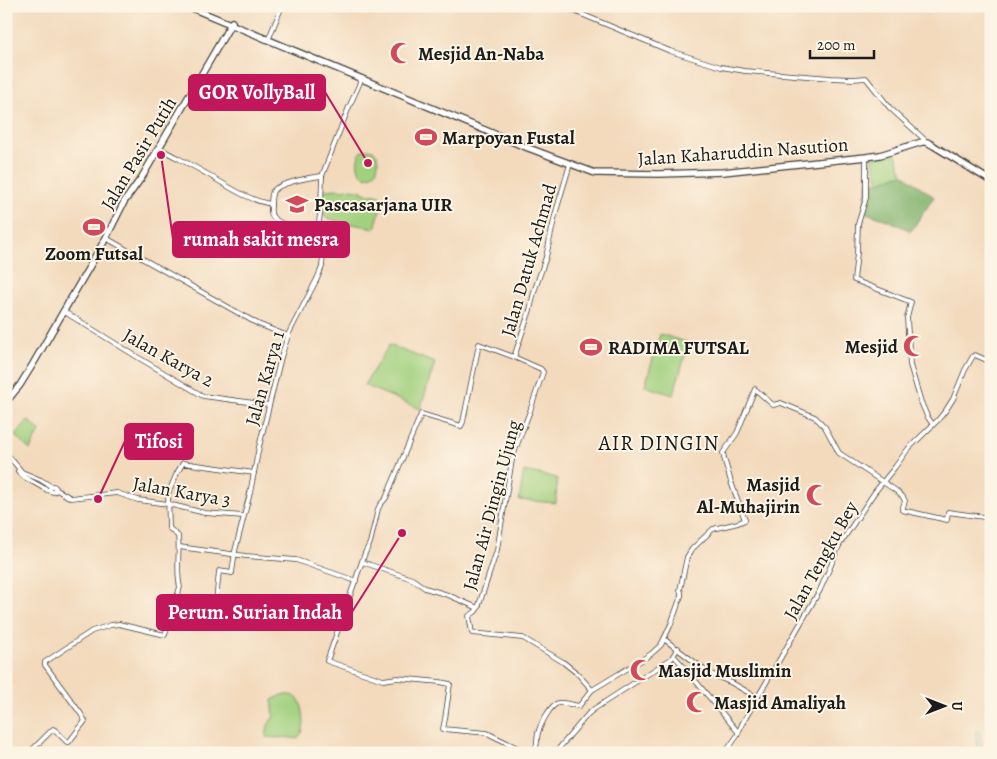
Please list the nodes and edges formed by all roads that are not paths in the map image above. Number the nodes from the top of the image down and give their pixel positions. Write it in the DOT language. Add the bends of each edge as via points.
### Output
graph roads {
  1 [pos="187,6"];
  2 [pos="194,6"];
  3 [pos="282,6"];
  4 [pos="562,6"];
  5 [pos="232,23"];
  6 [pos="269,38"];
  7 [pos="337,67"];
  8 [pos="362,78"];
  9 [pos="924,141"];
  10 [pos="159,148"];
  11 [pos="543,152"];
  12 [pos="866,157"];
  13 [pos="839,158"];
  14 [pos="570,164"];
  15 [pos="677,172"];
  16 [pos="322,176"];
  17 [pos="991,180"];
  18 [pos="271,204"];
  19 [pos="317,233"];
  20 [pos="106,238"];
  21 [pos="63,311"];
  22 [pos="288,336"];
  23 [pos="514,357"];
  24 [pos="991,362"];
  25 [pos="543,375"];
  26 [pos="6,402"];
  27 [pos="269,405"];
  28 [pos="933,425"];
  29 [pos="6,454"];
  30 [pos="254,473"];
  31 [pos="882,482"];
  32 [pos="168,504"];
  33 [pos="243,516"];
  34 [pos="991,518"];
  35 [pos="179,547"];
  36 [pos="234,555"];
  37 [pos="362,562"];
  38 [pos="356,581"];
  39 [pos="173,608"];
  40 [pos="478,608"];
  41 [pos="664,639"];
  42 [pos="678,648"];
  43 [pos="674,656"];
  44 [pos="592,690"];
  45 [pos="758,698"];
  46 [pos="738,732"];
  47 [pos="29,753"];
  48 [pos="528,753"];
  49 [pos="533,753"];
  50 [pos="555,753"];
  51 [pos="725,753"];
  1 -- 5 [label="highway, Jalan Kaharuddin Nasution"];
  2 -- 5 [label="highway, Jalan Kaharuddin Nasution"];
  3 -- 6 [label="street"];
  4 -- 9 [label="street" via="670,51 721,67 831,78 866,78 890,108"];
  5 -- 6 [label="highway, Jalan Kaharuddin Nasution"];
  5 -- 7 [label="highway, Jalan Kaharuddin Nasution"];
  5 -- 10 [label="highway, Jalan Pasir Putih"];
  6 -- 7 [label="highway, Jalan Kaharuddin Nasution"];
  7 -- 8 [label="highway, Jalan Kaharuddin Nasution"];
  7 -- 11 [label="highway, Jalan Kaharuddin Nasution"];
  8 -- 11 [label="highway, Jalan Kaharuddin Nasution"];
  8 -- 16 [label="street, Jalan Karya 1"];
  9 -- 12 [label="highway, Jalan Kaharuddin Nasution"];
  9 -- 13 [label="highway, Jalan Kaharuddin Nasution" via="915,140 884,151"];
  9 -- 17 [label="highway"];
  10 -- 18 [label="street" via="234,191"];
  10 -- 20 [label="highway, Jalan Pasir Putih" via="124,202"];
  11 -- 14 [label="highway, Jalan Kaharuddin Nasution"];
  11 -- 15 [label="highway, Jalan Kaharuddin Nasution" via="596,170"];
  12 -- 13 [label="highway, Jalan Kaharuddin Nasution"];
  12 -- 28 [label="street" via="866,198 858,224 854,280 911,302 906,318 910,365 921,402"];
  13 -- 15 [label="highway, Jalan Kaharuddin Nasution" via="729,171"];
  14 -- 15 [label="highway, Jalan Kaharuddin Nasution" via="598,173"];
  14 -- 23 [label="street, Jalan Datuk Achmad" via="546,256"];
  16 -- 18 [label="street" via="276,188"];
  16 -- 19 [label="street, Jalan Karya 1"];
  18 -- 19 [label="street" via="275,219"];
  19 -- 22 [label="street, Jalan Karya 1" via="322,255 321,272"];
  20 -- 21 [label="highway, Jalan Pasir Putih"];
  20 -- 22 [label="street" via="258,324"];
  21 -- 26 [label="highway, Jalan Pasir Putih" via="27,374"];
  21 -- 27 [label="street, Jalan Karya 2" via="203,396"];
  22 -- 27 [label="street, Jalan Karya 1"];
  23 -- 25 [label="street, Jalan Datuk Achmad" via="542,370"];
  23 -- 37 [label="street" via="479,344 461,426 422,414 386,498 378,509"];
  24 -- 28 [label="street, Jalan Tengku Bey" via="973,356 953,399"];
  25 -- 40 [label="street, Jalan Air Dingin Ujung" via="512,460 497,550"];
  27 -- 30 [label="street, Jalan Karya 1"];
  28 -- 31 [label="street, Jalan Tengku Bey" via="908,449"];
  29 -- 32 [label="street, Jalan Karya 3" via="24,477 46,490 71,498 117,493"];
  30 -- 32 [label="street" via="183,463 169,491"];
  30 -- 33 [label="street, Jalan Karya 1"];
  31 -- 34 [label="street" via="904,499 902,510 947,520 948,512"];
  31 -- 41 [label="street" via="839,453 825,427 815,417 780,402 773,404 755,389 737,433 723,453 745,520 713,529 688,554 681,596"];
  31 -- 45 [label="street, Jalan Tengku Bey" via="837,550 820,590"];
  32 -- 33 [label="street, Jalan Karya 3" via="205,513"];
  32 -- 35 [label="street" via="169,528 177,535"];
  33 -- 36 [label="street, Jalan Karya 1"];
  35 -- 36 [label="street"];
  35 -- 39 [label="street" via="180,587"];
  36 -- 38 [label="street" via="300,561"];
  36 -- 39 [label="street, Jalan Karya 1" via="232,573 219,572 215,612"];
  37 -- 38 [label="street"];
  37 -- 40 [label="street, Jalan Air Dingin Ujung" via="412,579 424,588"];
  38 -- 48 [label="street" via="327,661 384,680 397,678 450,684 443,729 487,732"];
  39 -- 47 [label="street" via="165,634 111,625 92,631 45,662 85,721 69,742 53,729"];
  40 -- 44 [label="street" via="469,616 472,633 523,638 563,662"];
  41 -- 42 [label="street"];
  41 -- 44 [label="street" via="651,654"];
  42 -- 43 [label="street"];
  42 -- 45 [label="street" via="709,673"];
  43 -- 46 [label="street"];
  43 -- 50 [label="street" via="594,709"];
  44 -- 49 [label="street" via="579,706 559,703 551,708 537,735"];
  45 -- 46 [label="street, Jalan Tengku Bey"];
  46 -- 51 [label="street, Jalan Tengku Bey"];
}
